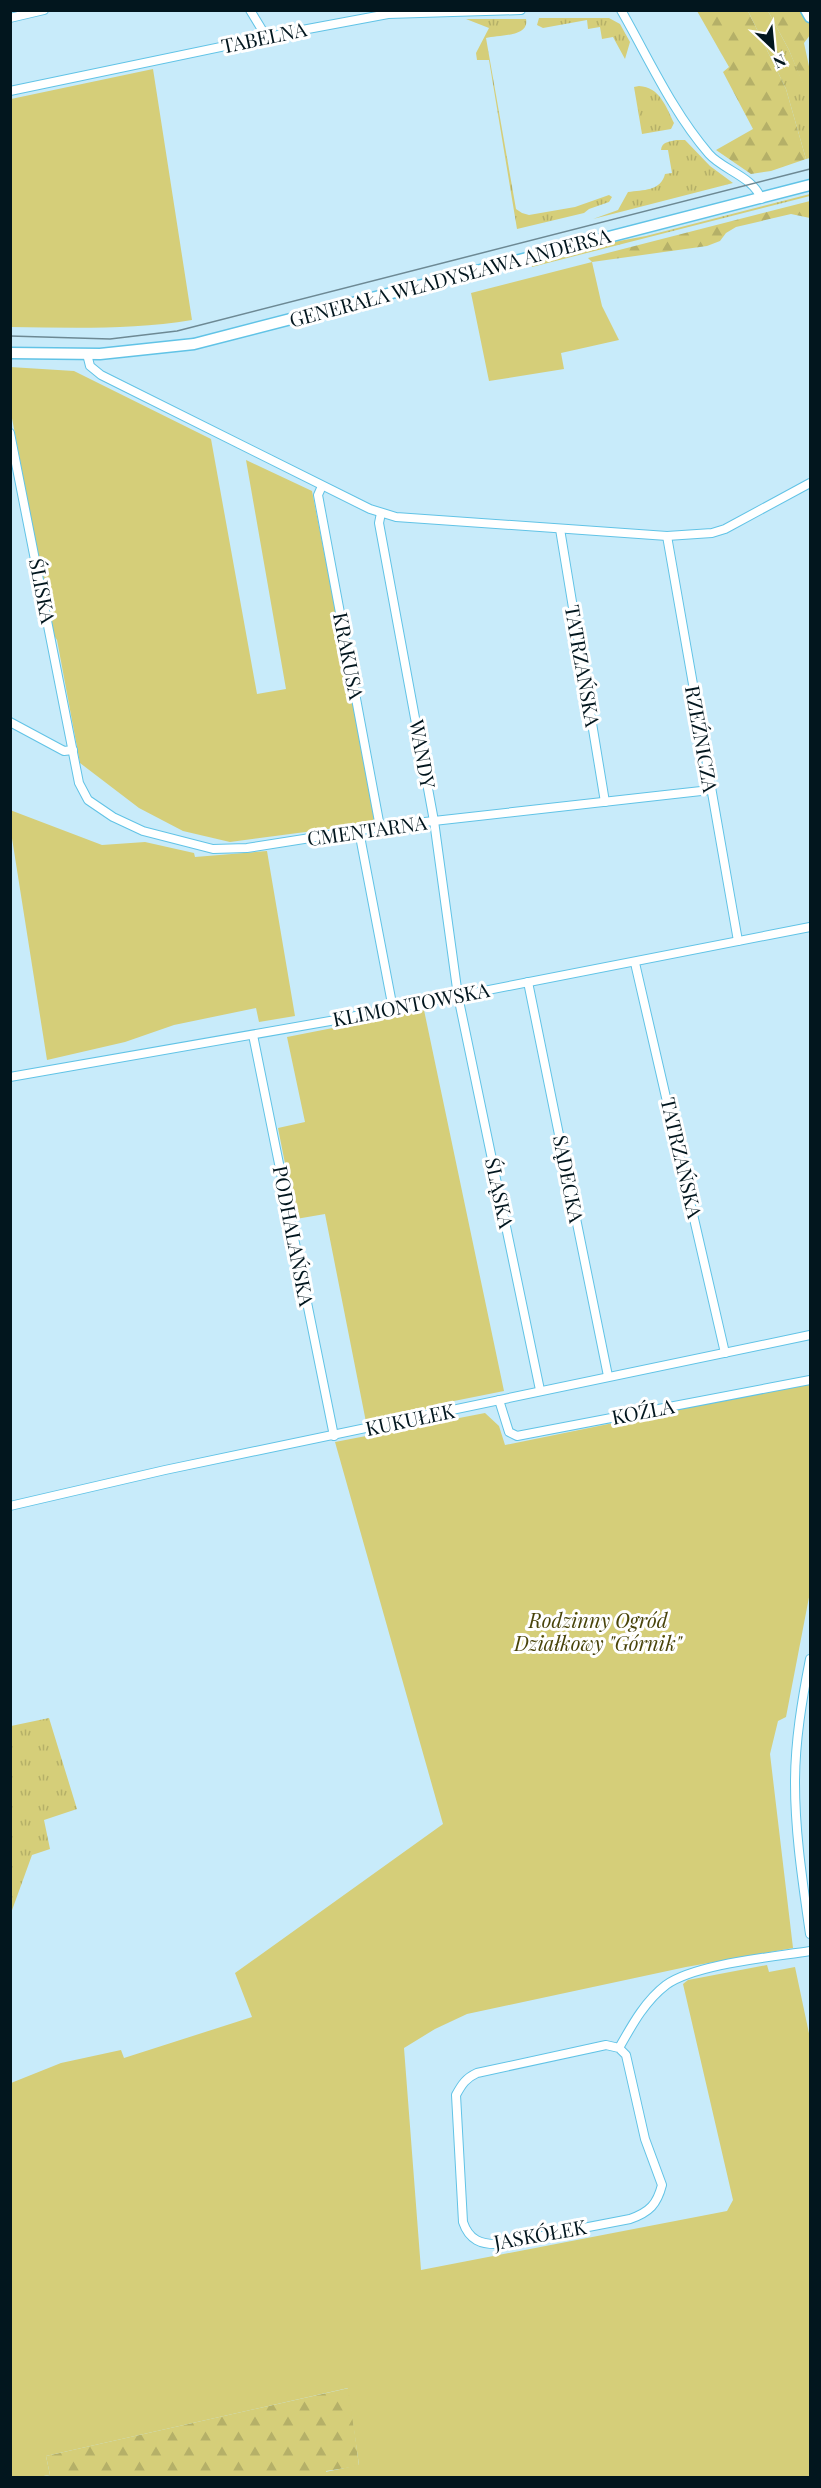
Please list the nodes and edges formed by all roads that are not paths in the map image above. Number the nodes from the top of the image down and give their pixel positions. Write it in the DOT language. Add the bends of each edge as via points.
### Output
graph roads {
  1 [pos="44,10"];
  2 [pos="249,10"];
  3 [pos="521,10"];
  4 [pos="621,10"];
  5 [pos="806,10"];
  6 [pos="810,17"];
  7 [pos="10,18"];
  8 [pos="267,38"];
  9 [pos="10,91"];
  10 [pos="810,185"];
  11 [pos="760,199"];
  12 [pos="10,352"];
  13 [pos="87,354"];
  14 [pos="10,433"];
  15 [pos="810,483"];
  16 [pos="322,486"];
  17 [pos="381,513"];
  18 [pos="560,529"];
  19 [pos="667,536"];
  20 [pos="10,722"];
  21 [pos="73,750"];
  22 [pos="710,790"];
  23 [pos="605,802"];
  24 [pos="434,821"];
  25 [pos="380,827"];
  26 [pos="359,831"];
  27 [pos="810,927"];
  28 [pos="738,941"];
  29 [pos="635,963"];
  30 [pos="528,982"];
  31 [pos="458,996"];
  32 [pos="393,1009"];
  33 [pos="253,1035"];
  34 [pos="10,1077"];
  35 [pos="810,1335"];
  36 [pos="725,1353"];
  37 [pos="608,1376"];
  38 [pos="810,1380"];
  39 [pos="540,1390"];
  40 [pos="499,1400"];
  41 [pos="334,1436"];
  42 [pos="10,1506"];
  43 [pos="810,1659"];
  44 [pos="810,1934"];
  45 [pos="810,1951"];
  46 [pos="620,2048"];
  1 -- 7 [label="street"];
  2 -- 8 [label="street"];
  3 -- 8 [label="street, TABELNA" via="388,14"];
  4 -- 11 [label="street" via="687,126 713,158 757,189"];
  5 -- 6 [label="main road"];
  8 -- 9 [label="street, TABELNA"];
  10 -- 11 [label="main road, GENERAŁA WŁADYSŁAWA ANDERSA"];
  11 -- 13 [label="main road, GENERAŁA WŁADYSŁAWA ANDERSA" via="194,344"];
  12 -- 13 [label="main road, GENERAŁA WŁADYSŁAWA ANDERSA"];
  13 -- 16 [label="street" via="90,366 101,375"];
  14 -- 21 [label="street, ŚLISKA"];
  15 -- 19 [label="street" via="725,529"];
  16 -- 17 [label="street"];
  16 -- 25 [label="street, KRAKUSA" via="318,495"];
  17 -- 18 [label="street"];
  17 -- 24 [label="street, WANDY"];
  18 -- 19 [label="street"];
  18 -- 23 [label="street, TATRZAŃSKA"];
  19 -- 22 [label="street, RZEŹNICZA"];
  20 -- 21 [label="street" via="64,751"];
  21 -- 26 [label="street, CMENTARNA" via="79,783 87,800 141,831 178,842 213,849 247,848"];
  22 -- 23 [label="street, CMENTARNA"];
  22 -- 28 [label="street, RZEŹNICZA"];
  23 -- 24 [label="street, CMENTARNA"];
  24 -- 25 [label="street, CMENTARNA"];
  24 -- 31 [label="street, WANDY"];
  25 -- 26 [label="street, CMENTARNA"];
  26 -- 32 [label="street"];
  27 -- 28 [label="street, KLIMONTOWSKA"];
  28 -- 29 [label="street, KLIMONTOWSKA"];
  29 -- 30 [label="street, KLIMONTOWSKA"];
  29 -- 36 [label="street, TATRZAŃSKA"];
  30 -- 31 [label="street, KLIMONTOWSKA"];
  30 -- 37 [label="street, SĄDECKA"];
  31 -- 32 [label="street, KLIMONTOWSKA"];
  31 -- 39 [label="street, ŚLĄSKA"];
  32 -- 33 [label="street, KLIMONTOWSKA"];
  33 -- 34 [label="street, KLIMONTOWSKA"];
  33 -- 41 [label="street, PODHALAŃSKA"];
  35 -- 36 [label="street, KUKUŁEK"];
  36 -- 37 [label="street, KUKUŁEK"];
  37 -- 39 [label="street, KUKUŁEK"];
  38 -- 40 [label="street, KOŹLA" via="517,1436 509,1432"];
  39 -- 40 [label="street, KUKUŁEK"];
  40 -- 41 [label="street, KUKUŁEK"];
  41 -- 42 [label="street, KUKUŁEK"];
  43 -- 44 [label="street" via="800,1713 795,1781 796,1828"];
  45 -- 46 [label="street" via="681,1976 651,1999"];
  46 -- 46 [label="street, JASKÓŁEK" via="606,2045 477,2073 461,2085 456,2095 463,2222 474,2240 485,2245 511,2242 630,2219 653,2208 662,2184 645,2139 626,2055"];
}
